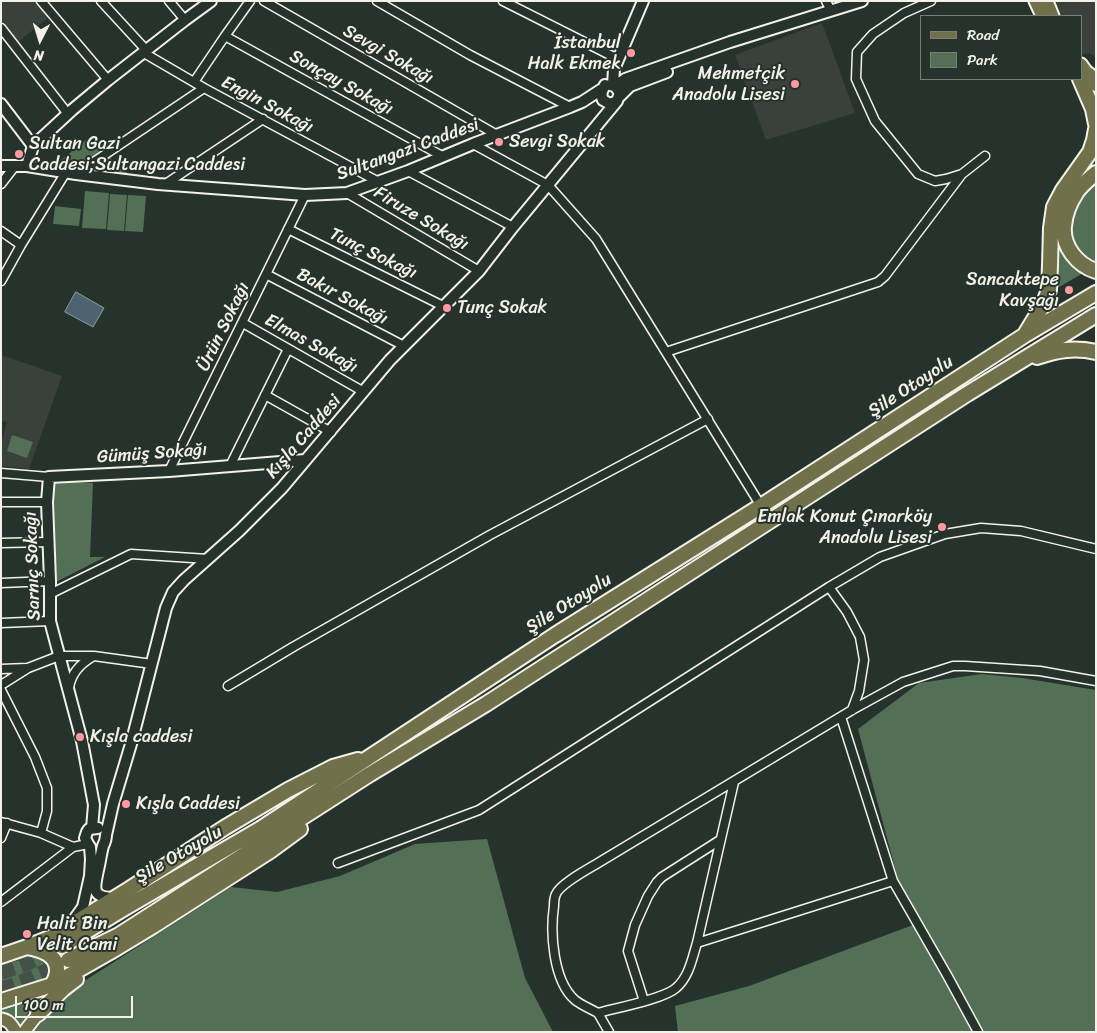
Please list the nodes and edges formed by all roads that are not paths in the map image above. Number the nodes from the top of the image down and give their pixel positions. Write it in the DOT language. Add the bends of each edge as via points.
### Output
graph roads {
  1 [pos="42,1"];
  2 [pos="101,1"];
  3 [pos="169,1"];
  4 [pos="211,1"];
  5 [pos="250,1"];
  6 [pos="264,1"];
  7 [pos="377,1"];
  8 [pos="503,1"];
  9 [pos="826,1"];
  10 [pos="862,1"];
  11 [pos="931,1"];
  12 [pos="1035,1"];
  13 [pos="1046,1"];
  14 [pos="641,2"];
  15 [pos="831,11"];
  16 [pos="1042,15"];
  17 [pos="1053,15"];
  18 [pos="185,20"];
  19 [pos="1,28"];
  20 [pos="225,36"];
  21 [pos="145,52"];
  22 [pos="618,59"];
  23 [pos="1087,77"];
  24 [pos="108,80"];
  25 [pos="194,82"];
  26 [pos="204,88"];
  27 [pos="610,93"];
  28 [pos="1096,98"];
  29 [pos="1,104"];
  30 [pos="570,107"];
  31 [pos="68,114"];
  32 [pos="263,119"];
  33 [pos="1096,124"];
  34 [pos="1096,129"];
  35 [pos="497,135"];
  36 [pos="473,144"];
  37 [pos="33,146"];
  38 [pos="442,156"];
  39 [pos="985,156"];
  40 [pos="1,166"];
  41 [pos="15,166"];
  42 [pos="27,166"];
  43 [pos="408,171"];
  44 [pos="71,173"];
  45 [pos="1096,173"];
  46 [pos="962,174"];
  47 [pos="377,181"];
  48 [pos="1,184"];
  49 [pos="548,184"];
  50 [pos="164,185"];
  51 [pos="346,193"];
  52 [pos="305,195"];
  53 [pos="513,227"];
  54 [pos="288,229"];
  55 [pos="1,231"];
  56 [pos="21,244"];
  57 [pos="479,271"];
  58 [pos="1096,271"];
  59 [pos="266,274"];
  60 [pos="1,282"];
  61 [pos="1096,293"];
  62 [pos="444,306"];
  63 [pos="1096,315"];
  64 [pos="243,323"];
  65 [pos="1025,335"];
  66 [pos="404,346"];
  67 [pos="288,349"];
  68 [pos="666,352"];
  69 [pos="1096,352"];
  70 [pos="1010,367"];
  71 [pos="364,392"];
  72 [pos="265,395"];
  73 [pos="708,419"];
  74 [pos="331,432"];
  75 [pos="305,460"];
  76 [pos="230,466"];
  77 [pos="169,471"];
  78 [pos="1,473"];
  79 [pos="49,477"];
  80 [pos="1,502"];
  81 [pos="47,502"];
  82 [pos="761,506"];
  83 [pos="49,542"];
  84 [pos="1,543"];
  85 [pos="1096,549"];
  86 [pos="208,559"];
  87 [pos="50,581"];
  88 [pos="1,583"];
  89 [pos="829,587"];
  90 [pos="50,594"];
  91 [pos="50,621"];
  92 [pos="1,623"];
  93 [pos="59,656"];
  94 [pos="94,656"];
  95 [pos="152,664"];
  96 [pos="28,668"];
  97 [pos="1,669"];
  98 [pos="1096,681"];
  99 [pos="1,685"];
  100 [pos="228,686"];
  101 [pos="1,690"];
  102 [pos="69,692"];
  103 [pos="852,710"];
  104 [pos="841,717"];
  105 [pos="370,756"];
  106 [pos="370,774"];
  107 [pos="734,782"];
  108 [pos="113,804"];
  109 [pos="94,805"];
  110 [pos="3,822"];
  111 [pos="92,828"];
  112 [pos="41,833"];
  113 [pos="1,838"];
  114 [pos="105,840"];
  115 [pos="720,840"];
  116 [pos="89,845"];
  117 [pos="73,847"];
  118 [pos="338,863"];
  119 [pos="893,881"];
  120 [pos="115,898"];
  121 [pos="1,902"];
  122 [pos="67,927"];
  123 [pos="697,943"];
  124 [pos="62,946"];
  125 [pos="27,947"];
  126 [pos="110,952"];
  127 [pos="1,956"];
  128 [pos="68,960"];
  129 [pos="52,985"];
  130 [pos="1,1001"];
  131 [pos="644,1001"];
  132 [pos="598,1013"];
  133 [pos="38,1014"];
  134 [pos="1,1019"];
  135 [pos="16,1032"];
  136 [pos="24,1032"];
  137 [pos="609,1032"];
  138 [pos="978,1032"];
  1 -- 24 [label="street"];
  2 -- 21 [label="street, Engin Sokağı"];
  3 -- 18 [label="street"];
  4 -- 18 [label="street"];
  5 -- 20 [label="street"];
  6 -- 35 [label="street, Sevgi Sokağı"];
  7 -- 30 [label="street" via="470,55"];
  8 -- 22 [label="street"];
  9 -- 15 [label="street"];
  10 -- 15 [label="street, Sultangazi Caddesi"];
  11 -- 46 [label="street" via="904,13 872,34 857,52 856,79 875,121 918,174 935,181"];
  12 -- 16 [label="main road"];
  13 -- 17 [label="main road"];
  14 -- 22 [label="street"];
  15 -- 27 [label="street, Sultangazi Caddesi" via="730,42 725,49"];
  18 -- 21 [label="street"];
  19 -- 31 [label="street"];
  20 -- 25 [label="street"];
  20 -- 38 [label="street, Sonçay Sokağı"];
  21 -- 24 [label="street"];
  21 -- 25 [label="street, Engin Sokağı"];
  22 -- 27 [label="street"];
  23 -- 28 [label="highway"];
  23 -- 33 [label="highway"];
  24 -- 31 [label="street"];
  25 -- 26 [label="street, Engin Sokağı"];
  26 -- 32 [label="street, Engin Sokağı"];
  26 -- 44 [label="street"];
  27 -- 30 [label="street, Sultangazi Caddesi"];
  27 -- 49 [label="street, Kışla Caddesi" via="596,126"];
  29 -- 37 [label="street"];
  30 -- 35 [label="street, Sultangazi Caddesi"];
  31 -- 37 [label="street"];
  32 -- 47 [label="street, Engin Sokağı"];
  32 -- 50 [label="street"];
  34 -- 65 [label="highway" via="1090,152 1054,208 1048,290"];
  35 -- 36 [label="street, Sultangazi Caddesi"];
  36 -- 38 [label="street, Sultangazi Caddesi"];
  36 -- 49 [label="street"];
  37 -- 42 [label="street"];
  38 -- 43 [label="street, Sultangazi Caddesi"];
  39 -- 46 [label="street"];
  40 -- 41 [label="street, Sultangazi Caddesi"];
  41 -- 42 [label="street, Sultangazi Caddesi"];
  41 -- 48 [label="street"];
  42 -- 44 [label="street, Sultangazi Caddesi"];
  43 -- 47 [label="street, Sultangazi Caddesi"];
  43 -- 53 [label="street"];
  44 -- 50 [label="street, Sultangazi Caddesi"];
  44 -- 56 [label="street"];
  45 -- 58 [label="highway" via="1076,192 1067,210 1064,227 1070,252 1080,264"];
  46 -- 68 [label="street" via="878,282"];
  47 -- 51 [label="street, Sultangazi Caddesi"];
  49 -- 53 [label="street, Kışla Caddesi"];
  49 -- 68 [label="street" via="596,239"];
  50 -- 52 [label="street, Sultangazi Caddesi"];
  51 -- 52 [label="street, Sultangazi Caddesi"];
  51 -- 57 [label="street, Firuze Sokağı"];
  52 -- 54 [label="street, Ürün Sokağı"];
  53 -- 57 [label="street, Kışla Caddesi"];
  54 -- 59 [label="street, Ürün Sokağı"];
  54 -- 62 [label="street, Tunç Sokağı"];
  55 -- 56 [label="street"];
  56 -- 60 [label="street"];
  57 -- 62 [label="street, Kışla Caddesi"];
  59 -- 64 [label="street, Ürün Sokağı"];
  59 -- 66 [label="street, Bakır Sokağı"];
  61 -- 65 [label="highway, Şile Otoyolu"];
  62 -- 66 [label="street, Kışla Caddesi"];
  63 -- 70 [label="highway, Şile Otoyolu"];
  64 -- 67 [label="street, Elmas Sokağı"];
  64 -- 77 [label="street, Ürün Sokağı"];
  65 -- 82 [label="highway, Şile Otoyolu"];
  66 -- 71 [label="street, Kışla Caddesi"];
  67 -- 71 [label="street, Elmas Sokağı"];
  67 -- 72 [label="street"];
  68 -- 73 [label="street"];
  69 -- 70 [label="highway" via="1051,352"];
  70 -- 106 [label="highway, Şile Otoyolu" via="486,704"];
  71 -- 74 [label="street, Kışla Caddesi"];
  72 -- 74 [label="street"];
  72 -- 76 [label="street"];
  73 -- 82 [label="street"];
  73 -- 100 [label="street" via="490,535"];
  74 -- 75 [label="street, Kışla Caddesi"];
  75 -- 76 [label="street, Gümüş Sokağı"];
  75 -- 86 [label="street, Kışla Caddesi" via="276,494"];
  76 -- 77 [label="street, Gümüş Sokağı"];
  77 -- 79 [label="street, Gümüş Sokağı"];
  78 -- 79 [label="street, Gümüş Sokağı"];
  79 -- 81 [label="street, Sarnıç Sokağı"];
  80 -- 81 [label="street"];
  81 -- 83 [label="street, Sarnıç Sokağı"];
  82 -- 105 [label="highway, Şile Otoyolu"];
  83 -- 84 [label="street"];
  83 -- 87 [label="street, Sarnıç Sokağı"];
  85 -- 89 [label="street" via="1021,531 981,528 945,534 880,558"];
  86 -- 90 [label="street" via="131,554"];
  86 -- 95 [label="street, Kışla Caddesi" via="173,592"];
  87 -- 88 [label="street"];
  87 -- 90 [label="street, Sarnıç Sokağı"];
  89 -- 103 [label="street" via="860,637 864,660"];
  89 -- 118 [label="street" via="479,810"];
  90 -- 91 [label="street, Sarnıç Sokağı"];
  91 -- 92 [label="street"];
  91 -- 93 [label="street, Sarnıç Sokağı"];
  93 -- 94 [label="street"];
  93 -- 96 [label="street"];
  93 -- 102 [label="street, Sarnıç Sokağı"];
  94 -- 95 [label="street"];
  94 -- 102 [label="street" via="83,662 74,673"];
  95 -- 108 [label="street, Kışla Caddesi"];
  96 -- 97 [label="street"];
  96 -- 99 [label="street"];
  98 -- 103 [label="street" via="1040,672 953,666 903,682"];
  101 -- 112 [label="street" via="35,756 47,788 47,811"];
  102 -- 109 [label="street, Sarnıç Sokağı"];
  103 -- 104 [label="street"];
  104 -- 107 [label="street"];
  104 -- 119 [label="street"];
  105 -- 120 [label="highway" via="332,767 288,790"];
  105 -- 124 [label="highway, Şile Otoyolu" via="260,830"];
  106 -- 126 [label="highway" via="277,846"];
  106 -- 128 [label="highway, Şile Otoyolu" via="119,935"];
  107 -- 115 [label="street"];
  107 -- 132 [label="street" via="566,883 556,894 553,939 564,987 575,1001"];
  108 -- 109 [label="street" via="104,809"];
  108 -- 114 [label="street, Kışla Caddesi"];
  109 -- 111 [label="street, Sarnıç Sokağı"];
  110 -- 112 [label="street"];
  110 -- 113 [label="street"];
  111 -- 114 [label="street" via="104,831"];
  111 -- 116 [label="street" via="85,838"];
  112 -- 117 [label="street"];
  114 -- 116 [label="street" via="97,848"];
  114 -- 120 [label="street, Kışla Caddesi" via="95,889 98,895"];
  115 -- 123 [label="street"];
  115 -- 131 [label="street" via="662,878 648,896 628,951"];
  116 -- 117 [label="street"];
  116 -- 122 [label="street" via="90,876 83,907"];
  117 -- 121 [label="street"];
  119 -- 123 [label="street"];
  119 -- 138 [label="street"];
  120 -- 122 [label="highway"];
  122 -- 125 [label="highway"];
  123 -- 131 [label="street" via="691,965 675,989"];
  125 -- 127 [label="highway"];
  125 -- 129 [label="highway" via="42,950 54,958 57,971"];
  126 -- 129 [label="highway"];
  126 -- 133 [label="highway" via="63,989"];
  129 -- 130 [label="highway"];
  129 -- 133 [label="highway"];
  131 -- 132 [label="street"];
  132 -- 137 [label="street"];
  133 -- 136 [label="main road"];
  134 -- 135 [label="main road" via="11,1024"];
}
